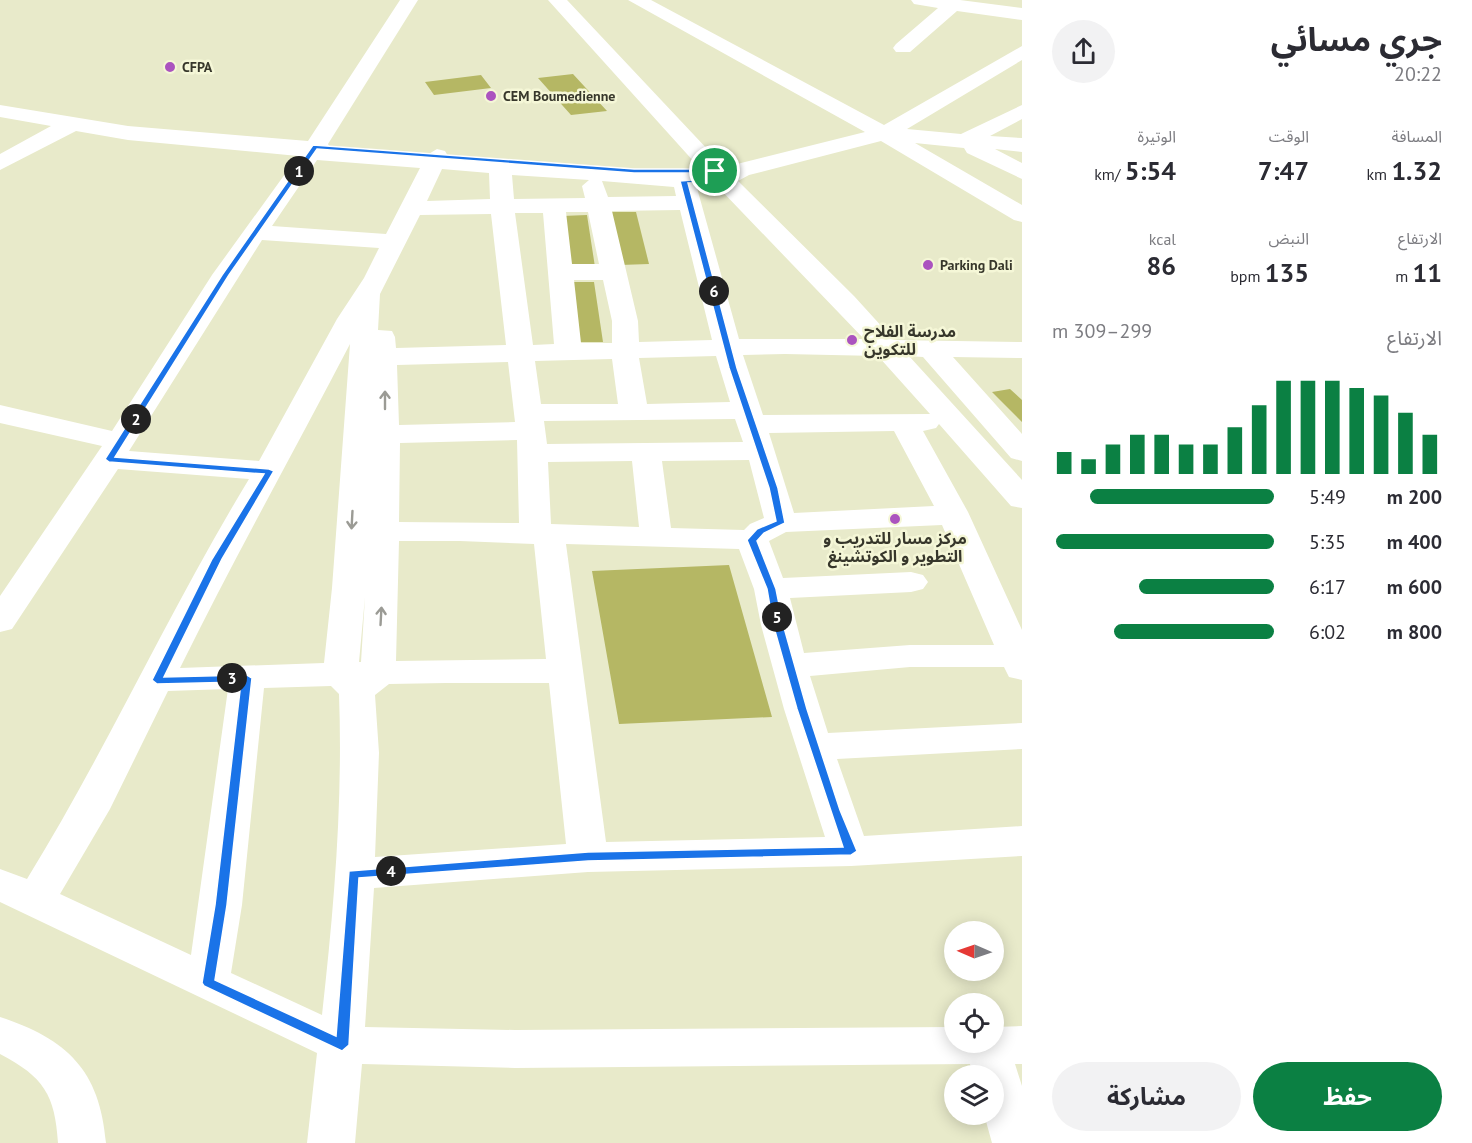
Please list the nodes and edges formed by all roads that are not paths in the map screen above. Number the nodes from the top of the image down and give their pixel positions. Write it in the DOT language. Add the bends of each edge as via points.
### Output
graph roads {
  1 [pos="420,0"];
  2 [pos="557,0"];
  3 [pos="637,0"];
  4 [pos="920,0"];
  5 [pos="954,4"];
  6 [pos="403,10"];
  7 [pos="1022,14"];
  8 [pos="903,48"];
  9 [pos="1022,52"];
  10 [pos="983,74"];
  11 [pos="1022,77"];
  12 [pos="0,111"];
  13 [pos="1022,111"];
  14 [pos="70,125"];
  15 [pos="884,134"];
  16 [pos="962,141"];
  17 [pos="1022,145"];
  18 [pos="308,149"];
  19 [pos="435,160"];
  20 [pos="0,163"];
  21 [pos="1013,167"];
  22 [pos="500,168"];
  23 [pos="590,171"];
  24 [pos="726,174"];
  25 [pos="952,176"];
  26 [pos="686,192"];
  27 [pos="599,206"];
  28 [pos="503,207"];
  29 [pos="554,207"];
  30 [pos="411,208"];
  31 [pos="1022,215"];
  32 [pos="257,232"];
  33 [pos="394,243"];
  34 [pos="560,272"];
  35 [pos="613,272"];
  36 [pos="372,286"];
  37 [pos="878,341"];
  38 [pos="728,347"];
  39 [pos="928,347"];
  40 [pos="1017,348"];
  41 [pos="625,349"];
  42 [pos="568,351"];
  43 [pos="522,353"];
  44 [pos="384,357"];
  45 [pos="314,383"];
  46 [pos="360,386"];
  47 [pos="634,413"];
  48 [pos="0,414"];
  49 [pos="950,421"];
  50 [pos="903,422"];
  51 [pos="752,428"];
  52 [pos="531,432"];
  53 [pos="385,434"];
  54 [pos="115,451"];
  55 [pos="1022,452"];
  56 [pos="646,453"];
  57 [pos="269,471"];
  58 [pos="368,484"];
  59 [pos="1022,499"];
  60 [pos="953,515"];
  61 [pos="781,523"];
  62 [pos="383,532"];
  63 [pos="542,535"];
  64 [pos="656,537"];
  65 [pos="752,540"];
  66 [pos="911,582"];
  67 [pos="771,589"];
  68 [pos="0,621"];
  69 [pos="1020,660"];
  70 [pos="790,666"];
  71 [pos="566,671"];
  72 [pos="247,678"];
  73 [pos="157,680"];
  74 [pos="358,680"];
  75 [pos="1022,736"];
  76 [pos="814,747"];
  77 [pos="1022,841"];
  78 [pos="851,851"];
  79 [pos="588,857"];
  80 [pos="353,874"];
  81 [pos="17,893"];
  82 [pos="208,983"];
  83 [pos="0,1035"];
  84 [pos="342,1045"];
  85 [pos="944,1046"];
  86 [pos="1004,1046"];
  87 [pos="82,1143"];
  88 [pos="331,1143"];
  89 [pos="1016,1143"];
  1 -- 6 [label="main road"];
  2 -- 24 [label="main road"];
  3 -- 15 [label="main road"];
  4 -- 5 [label="main road"];
  5 -- 7 [label="main road"];
  5 -- 8 [label="main road"];
  6 -- 18 [label="main road"];
  9 -- 10 [label="main road"];
  10 -- 11 [label="main road"];
  10 -- 15 [label="main road"];
  12 -- 14 [label="main road"];
  13 -- 16 [label="main road"];
  14 -- 18 [label="main road"];
  14 -- 20 [label="main road"];
  15 -- 16 [label="main road"];
  15 -- 24 [label="main road"];
  15 -- 25 [label="main road"];
  16 -- 17 [label="main road"];
  16 -- 21 [label="main road"];
  18 -- 19 [label="main road"];
  18 -- 32 [label="main road"];
  19 -- 22 [label="main road"];
  19 -- 23 [label="main road"];
  19 -- 30 [label="main road"];
  21 -- 25 [label="main road"];
  22 -- 23 [label="main road"];
  22 -- 28 [label="main road"];
  23 -- 24 [label="main road"];
  23 -- 26 [label="main road"];
  23 -- 27 [label="main road"];
  24 -- 26 [label="main road"];
  24 -- 37 [label="main road"];
  25 -- 31 [label="main road"];
  26 -- 27 [label="main road"];
  26 -- 38 [label="main road"];
  27 -- 29 [label="main road"];
  27 -- 35 [label="main road"];
  28 -- 29 [label="main road"];
  28 -- 30 [label="main road"];
  28 -- 43 [label="main road"];
  29 -- 34 [label="main road"];
  30 -- 33 [label="main road"];
  32 -- 33 [label="main road"];
  32 -- 54 [label="main road" via="225,275"];
  33 -- 36 [label="main road"];
  34 -- 35 [label="main road"];
  34 -- 42 [label="main road"];
  35 -- 41 [label="main road" via="625,321"];
  36 -- 44 [label="main road"];
  36 -- 45 [label="main road"];
  36 -- 46 [label="main road"];
  37 -- 38 [label="main road"];
  37 -- 39 [label="main road"];
  37 -- 40 [label="main road"];
  37 -- 49 [label="main road"];
  38 -- 41 [label="main road"];
  38 -- 51 [label="main road"];
  39 -- 40 [label="main road"];
  39 -- 55 [label="main road"];
  41 -- 42 [label="main road"];
  41 -- 47 [label="main road"];
  42 -- 43 [label="main road"];
  43 -- 44 [label="main road"];
  43 -- 52 [label="main road"];
  53 -- 44 [label="main road, one-way"];
  45 -- 46 [label="main road"];
  45 -- 57 [label="main road"];
  46 -- 58 [label="main road"];
  47 -- 51 [label="main road"];
  47 -- 52 [label="main road"];
  48 -- 54 [label="main road"];
  49 -- 50 [label="main road"];
  49 -- 59 [label="main road"];
  50 -- 51 [label="main road"];
  50 -- 60 [label="main road"];
  51 -- 56 [label="main road"];
  51 -- 61 [label="main road"];
  52 -- 53 [label="main road"];
  52 -- 56 [label="main road"];
  52 -- 63 [label="main road"];
  53 -- 58 [label="main road"];
  54 -- 57 [label="main road"];
  54 -- 68 [label="main road"];
  56 -- 64 [label="main road"];
  57 -- 73 [label="main road" via="217,559"];
  58 -- 62 [label="main road"];
  58 -- 74 [label="main road, one-way"];
  60 -- 61 [label="main road"];
  60 -- 69 [label="main road"];
  61 -- 65 [label="main road" via="760,531"];
  62 -- 63 [label="main road"];
  74 -- 62 [label="main road, one-way"];
  63 -- 64 [label="main road"];
  63 -- 71 [label="main road"];
  64 -- 65 [label="main road"];
  65 -- 67 [label="main road"];
  66 -- 67 [label="main road"];
  67 -- 70 [label="main road"];
  69 -- 70 [label="main road" via="910,656"];
  70 -- 76 [label="main road"];
  71 -- 74 [label="main road" via="446,671"];
  71 -- 79 [label="main road"];
  72 -- 73 [label="main road"];
  72 -- 74 [label="main road"];
  72 -- 82 [label="main road" via="221,905"];
  73 -- 81 [label="main road" via="90,809"];
  74 -- 80 [label="main road" via="360,753"];
  75 -- 76 [label="main road"];
  76 -- 78 [label="main road"];
  77 -- 78 [label="main road"];
  78 -- 79 [label="main road"];
  79 -- 80 [label="main road"];
  80 -- 84 [label="main road"];
  81 -- 82 [label="main road"];
  82 -- 84 [label="main road"];
  83 -- 87 [label="main road" via="18,1040 56,1068 79,1109"];
  84 -- 85 [label="main road" via="515,1049"];
  84 -- 88 [label="main road"];
  86 -- 89 [label="main road"];
}
